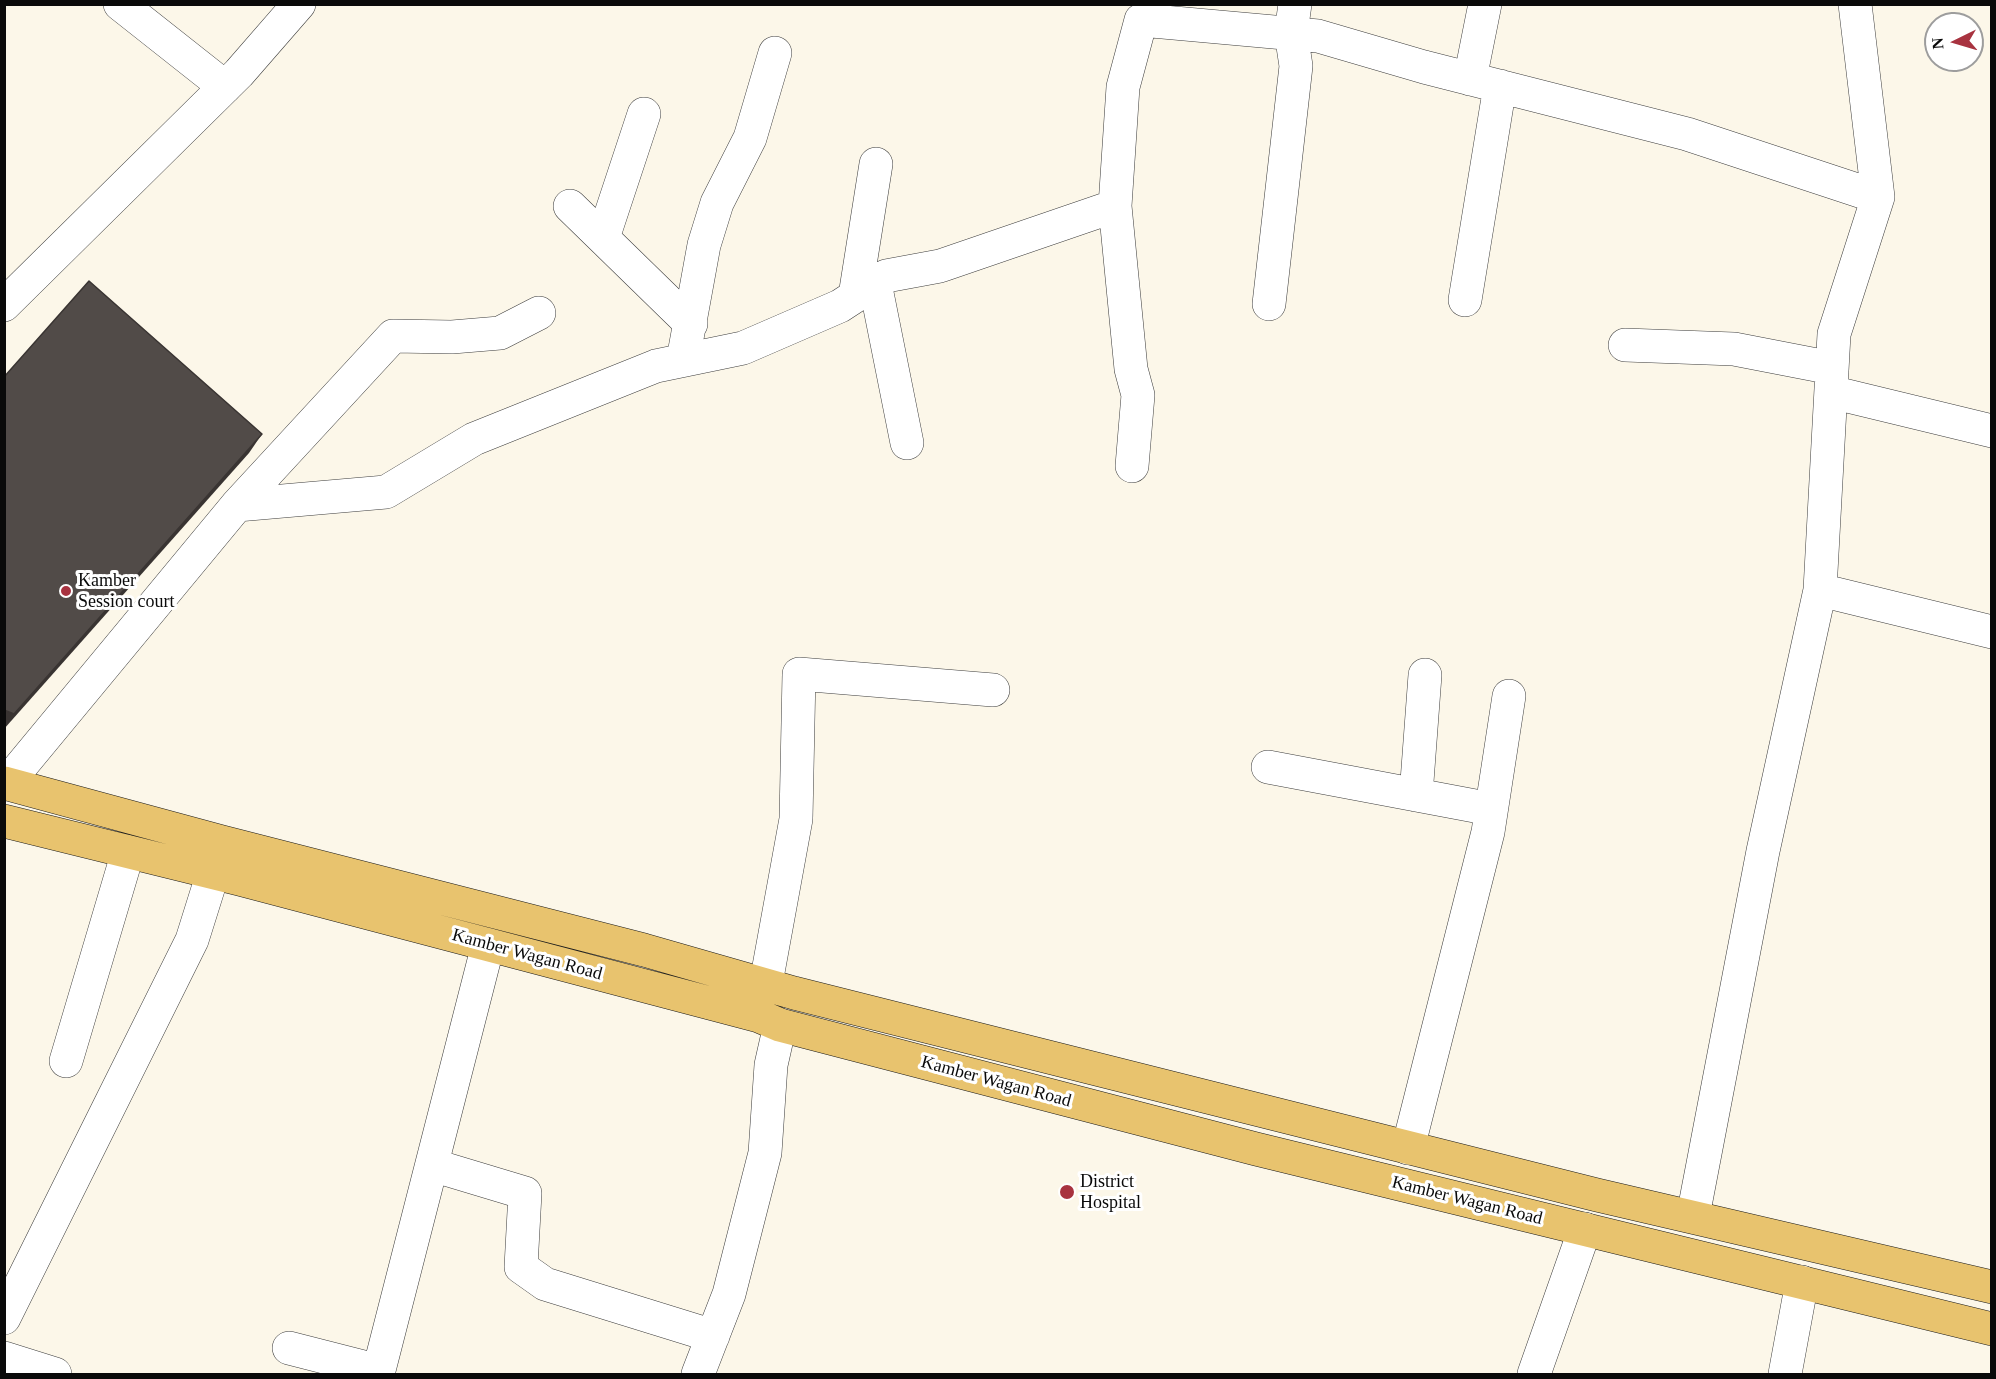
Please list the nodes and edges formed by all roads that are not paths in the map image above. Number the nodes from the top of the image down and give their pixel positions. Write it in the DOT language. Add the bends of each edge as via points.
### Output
graph roads {
  1 [pos="120,4"];
  2 [pos="299,4"];
  3 [pos="1485,4"];
  4 [pos="1855,4"];
  5 [pos="1162,13"];
  6 [pos="1293,19"];
  7 [pos="775,53"];
  8 [pos="1485,83"];
  9 [pos="225,87"];
  10 [pos="644,114"];
  11 [pos="876,164"];
  12 [pos="1878,197"];
  13 [pos="570,206"];
  14 [pos="1115,206"];
  15 [pos="603,238"];
  16 [pos="865,290"];
  17 [pos="1465,300"];
  18 [pos="1269,304"];
  19 [pos="4,305"];
  20 [pos="539,313"];
  21 [pos="691,324"];
  22 [pos="1625,345"];
  23 [pos="683,360"];
  24 [pos="1831,380"];
  25 [pos="1992,431"];
  26 [pos="907,443"];
  27 [pos="1132,466"];
  28 [pos="237,505"];
  29 [pos="1820,590"];
  30 [pos="1992,632"];
  31 [pos="1425,675"];
  32 [pos="993,690"];
  33 [pos="1509,696"];
  34 [pos="1268,767"];
  35 [pos="6,783"];
  36 [pos="1416,795"];
  37 [pos="1491,809"];
  38 [pos="4,821"];
  39 [pos="128,852"];
  40 [pos="213,873"];
  41 [pos="488,945"];
  42 [pos="766,983"];
  43 [pos="780,1025"];
  44 [pos="66,1061"];
  45 [pos="1408,1148"];
  46 [pos="432,1165"];
  47 [pos="1693,1216"];
  48 [pos="1585,1229"];
  49 [pos="1802,1282"];
  50 [pos="1992,1287"];
  51 [pos="4,1318"];
  52 [pos="1992,1329"];
  53 [pos="712,1336"];
  54 [pos="289,1348"];
  55 [pos="4,1358"];
  56 [pos="379,1373"];
  57 [pos="55,1374"];
  58 [pos="698,1374"];
  59 [pos="1534,1374"];
  60 [pos="1785,1374"];
  1 -- 9 [label="street"];
  2 -- 9 [label="street"];
  3 -- 8 [label="street"];
  4 -- 12 [label="street"];
  5 -- 6 [label="street"];
  5 -- 14 [label="street" via="1141,20 1126,75"];
  6 -- 8 [label="street" via="1318,36"];
  6 -- 18 [label="street" via="1296,66"];
  7 -- 21 [label="street" via="750,138 714,213 704,245"];
  8 -- 12 [label="street" via="1687,134"];
  8 -- 17 [label="street"];
  9 -- 19 [label="street"];
  10 -- 15 [label="street"];
  11 -- 16 [label="street"];
  12 -- 24 [label="street" via="1834,334"];
  13 -- 15 [label="street"];
  14 -- 16 [label="street" via="940,266 886,276"];
  14 -- 27 [label="street" via="1131,369 1138,395"];
  15 -- 21 [label="street"];
  16 -- 23 [label="street" via="840,306 743,348"];
  16 -- 26 [label="street"];
  20 -- 28 [label="street" via="500,333 393,336"];
  21 -- 23 [label="street"];
  22 -- 24 [label="street" via="1734,349"];
  23 -- 28 [label="street" via="656,366 474,439 386,492"];
  24 -- 25 [label="street"];
  24 -- 29 [label="street"];
  28 -- 35 [label="street"];
  29 -- 30 [label="street"];
  29 -- 47 [label="street" via="1763,851"];
  31 -- 36 [label="street"];
  32 -- 42 [label="street" via="799,674 796,819"];
  33 -- 37 [label="street"];
  34 -- 36 [label="street"];
  35 -- 42 [label="main road, Kamber Wagan Road"];
  36 -- 37 [label="street"];
  37 -- 45 [label="street"];
  38 -- 39 [label="main road, Kamber Wagan Road"];
  39 -- 40 [label="main road, Kamber Wagan Road"];
  39 -- 44 [label="street"];
  40 -- 41 [label="main road, Kamber Wagan Road"];
  40 -- 51 [label="street" via="192,940"];
  41 -- 43 [label="main road, Kamber Wagan Road" via="759,1016"];
  41 -- 46 [label="street"];
  42 -- 45 [label="main road, Kamber Wagan Road"];
  43 -- 48 [label="main road, Kamber Wagan Road" via="1256,1149"];
  43 -- 53 [label="street" via="771,1065 765,1153 729,1294"];
  45 -- 47 [label="main road, Kamber Wagan Road"];
  46 -- 53 [label="street" via="525,1192 521,1267 545,1284"];
  46 -- 56 [label="street"];
  47 -- 50 [label="main road, Kamber Wagan Road"];
  48 -- 49 [label="main road, Kamber Wagan Road"];
  48 -- 59 [label="street"];
  49 -- 52 [label="main road, Kamber Wagan Road"];
  49 -- 60 [label="street"];
  53 -- 58 [label="street"];
  54 -- 56 [label="street"];
  55 -- 57 [label="street"];
}
